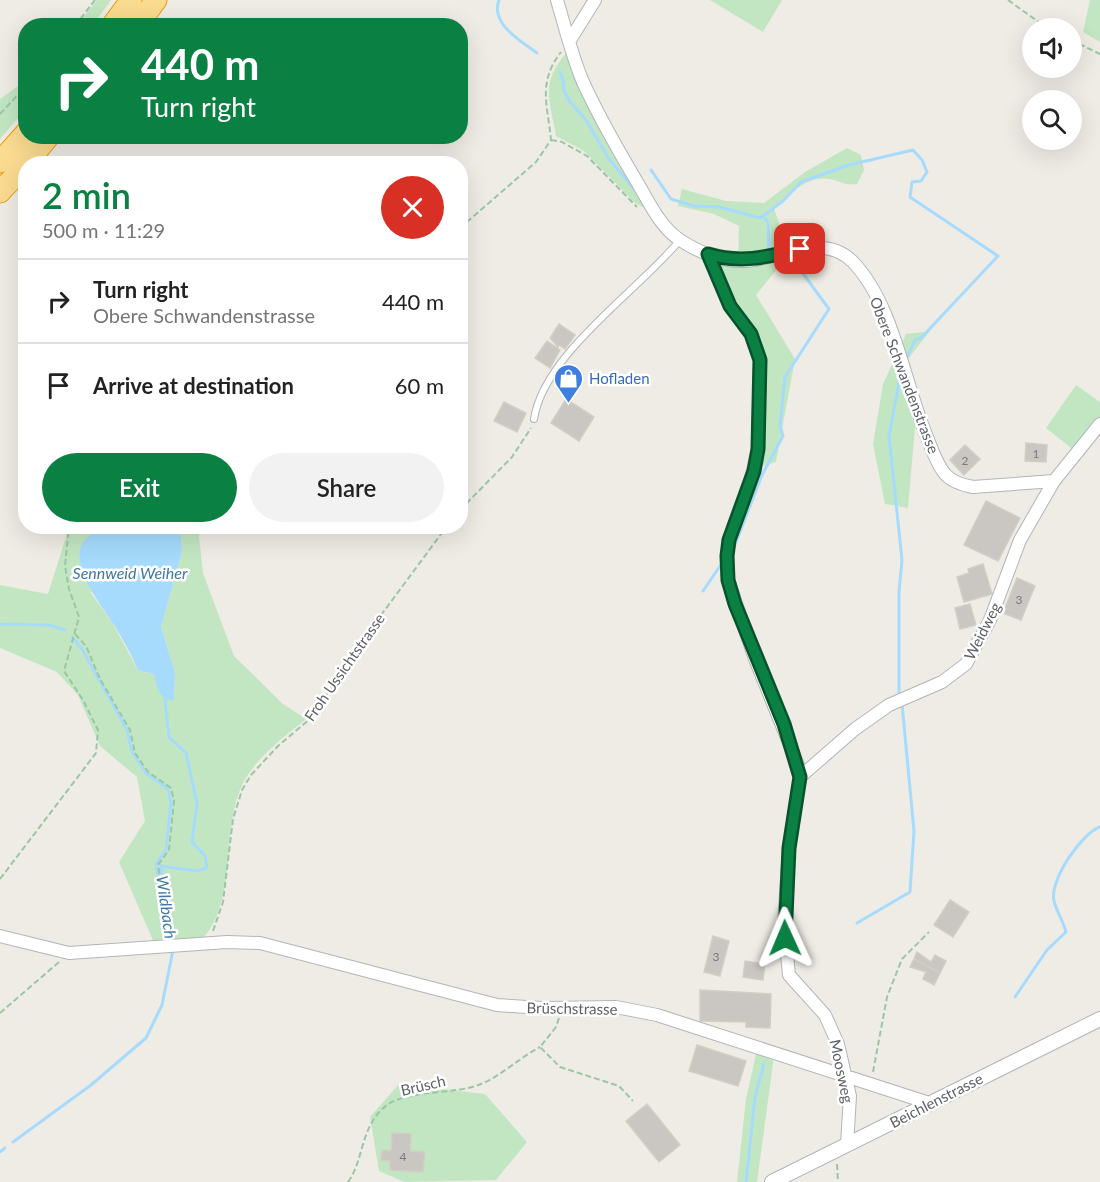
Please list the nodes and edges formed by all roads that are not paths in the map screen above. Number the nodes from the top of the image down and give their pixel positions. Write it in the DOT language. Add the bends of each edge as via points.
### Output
graph roads {
  1 [pos="131,0"];
  2 [pos="156,0"];
  3 [pos="557,0"];
  4 [pos="594,0"];
  5 [pos="118,18"];
  6 [pos="143,18"];
  7 [pos="570,40"];
  8 [pos="18,143"];
  9 [pos="42,144"];
  10 [pos="33,156"];
  11 [pos="0,162"];
  12 [pos="18,173"];
  13 [pos="0,192"];
  14 [pos="680,240"];
  15 [pos="708,254"];
  16 [pos="534,419"];
  17 [pos="1100,424"];
  18 [pos="1054,481"];
  19 [pos="800,777"];
  20 [pos="0,936"];
  21 [pos="1100,1019"];
  22 [pos="846,1074"];
  23 [pos="929,1103"];
  24 [pos="842,1148"];
  25 [pos="772,1182"];
  1 -- 5 [label="highway"];
  2 -- 6 [label="highway"];
  3 -- 7 [label="street, Obere Schwandenstrasse"];
  4 -- 7 [label="street"];
  7 -- 14 [label="street, Obere Schwandenstrasse" via="583,82 656,216"];
  8 -- 11 [label="highway"];
  9 -- 10 [label="highway"];
  12 -- 13 [label="highway"];
  14 -- 15 [label="street, Obere Schwandenstrasse"];
  14 -- 16 [label="lane" via="566,356 548,379 537,401"];
  15 -- 18 [label="street, Obere Schwandenstrasse" via="745,261 817,248 851,260 868,280 877,299 919,420 945,475 960,485 973,487"];
  15 -- 19 [label="street, Moosweg" via="730,306 751,334 760,360 758,449 729,540 728,580"];
  17 -- 18 [label="street"];
  18 -- 19 [label="street, Weidweg" via="1020,540 990,620 966,664 942,682 889,705"];
  19 -- 22 [label="street, Moosweg" via="789,848 784,923 789,975 825,1016"];
  20 -- 22 [label="street, Brüschstrasse" via="69,953 172,944 245,942 277,946 497,1005 616,1007 657,1015"];
  21 -- 23 [label="street, Beichlenstrasse"];
  22 -- 23 [label="street, Brüschstrasse"];
  22 -- 24 [label="street, Moosweg" via="850,1113"];
  23 -- 24 [label="street, Beichlenstrasse"];
  24 -- 25 [label="street, Beichlenstrasse"];
}
